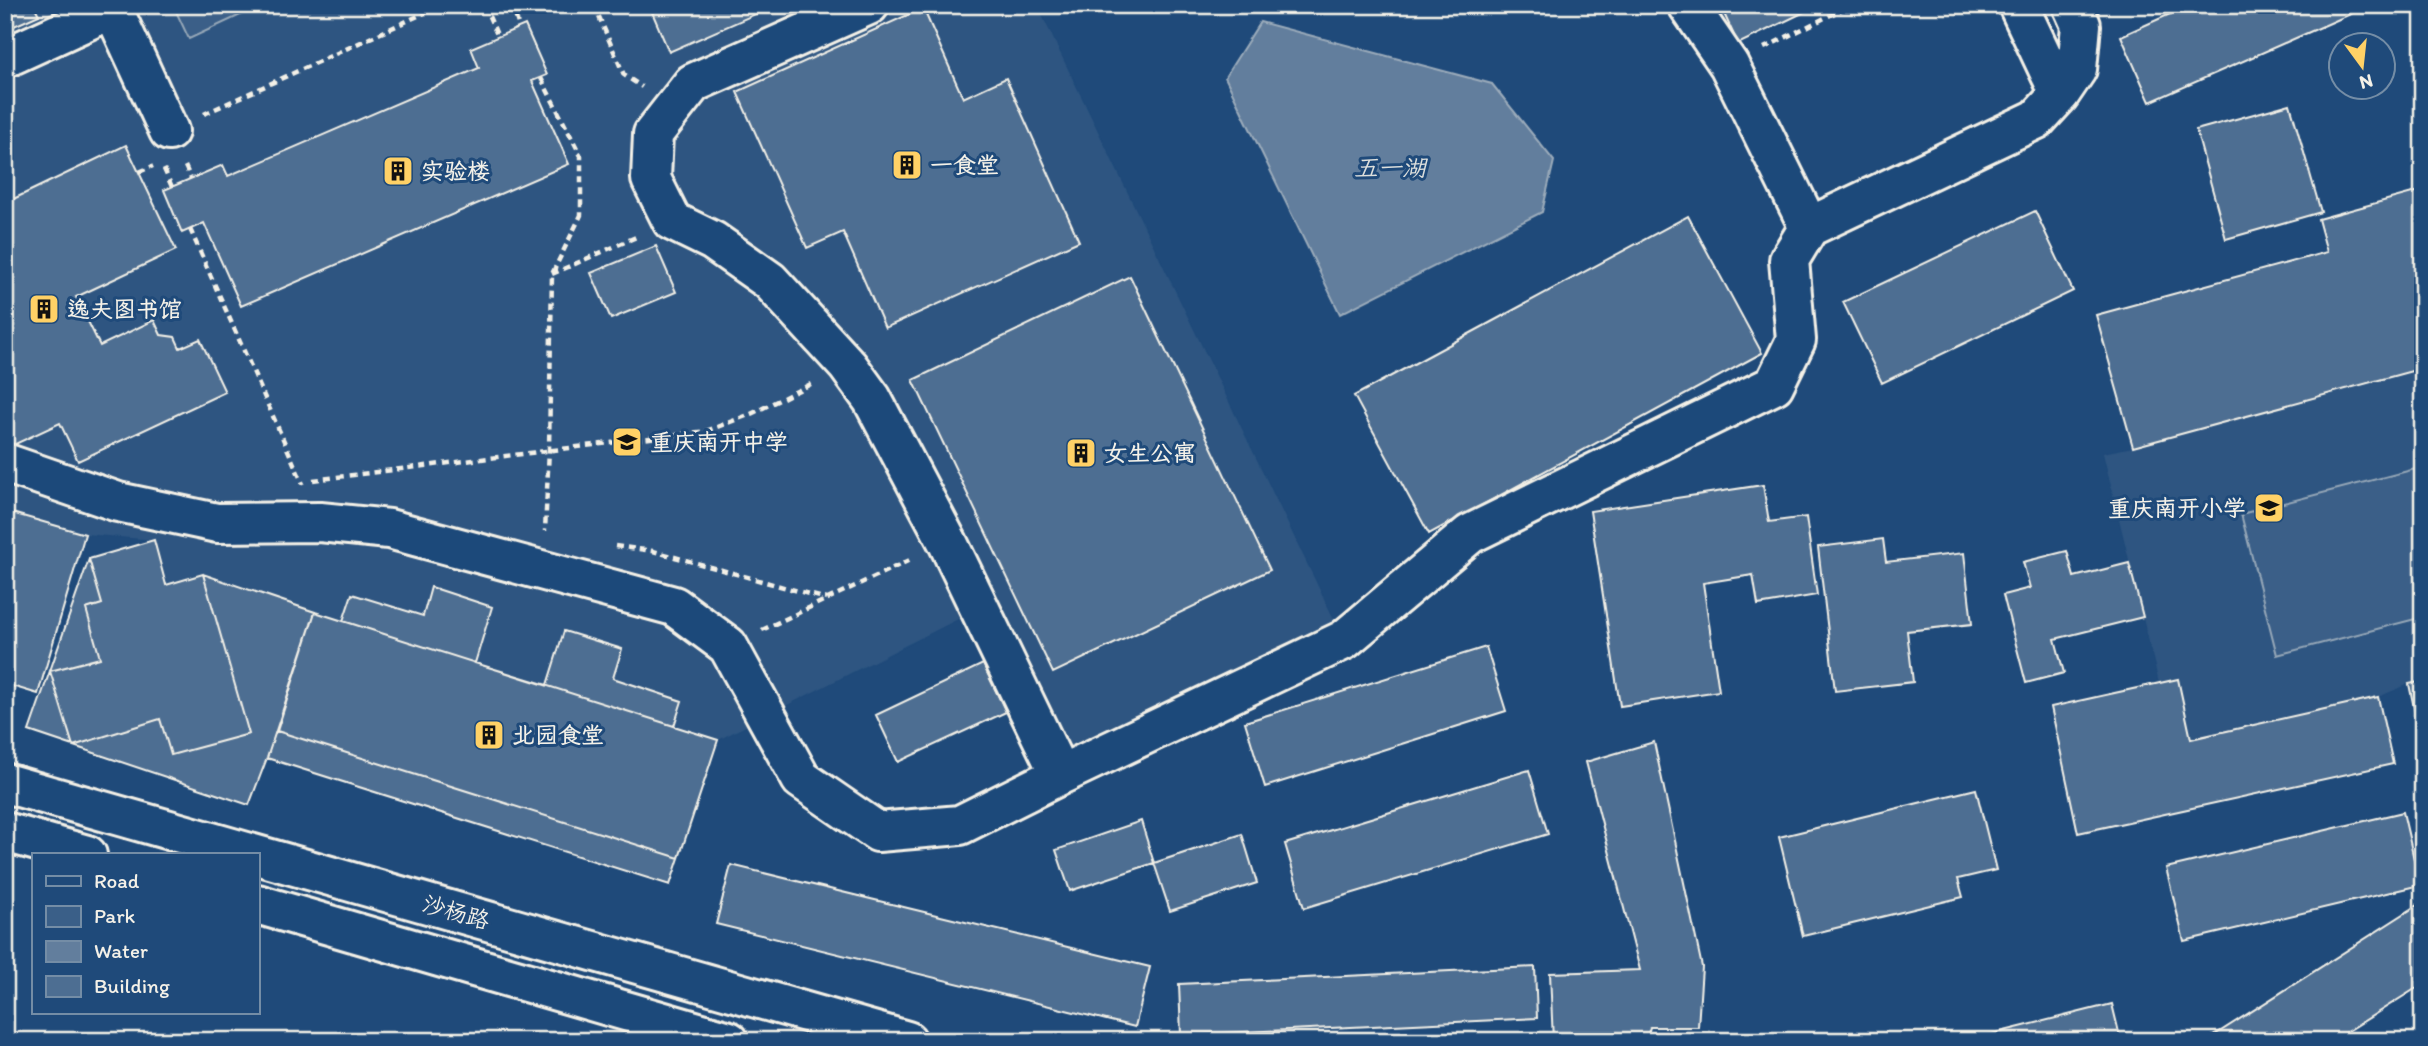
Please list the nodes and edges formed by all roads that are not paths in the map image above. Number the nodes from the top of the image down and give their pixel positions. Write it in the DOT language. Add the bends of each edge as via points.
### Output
graph roads {
  1 [pos="869,5"];
  2 [pos="1688,5"];
  3 [pos="2018,5"];
  4 [pos="2072,5"];
  5 [pos="111,7"];
  6 [pos="5,58"];
  7 [pos="2060,94"];
  8 [pos="169,131"];
  9 [pos="1809,227"];
  10 [pos="5,463"];
  11 [pos="1060,775"];
  12 [pos="5,783"];
  13 [pos="5,832"];
  14 [pos="80,853"];
  15 [pos="250,853"];
  16 [pos="259,856"];
  17 [pos="259,905"];
  18 [pos="729,1041"];
  19 [pos="907,1041"];
  1 -- 11 [label="street" via="693,83 653,134 651,179 672,221 713,241 770,281 872,399 948,542"];
  2 -- 9 [label="street" via="1729,65"];
  3 -- 7 [label="street"];
  4 -- 7 [label="street" via="2081,25 2077,69"];
  5 -- 6 [label="street"];
  5 -- 8 [label="street"];
  7 -- 9 [label="street" via="2037,119"];
  9 -- 11 [label="street" via="1789,260 1796,340 1774,385 1470,534 1344,640"];
  10 -- 11 [label="street" via="118,502 218,523 320,522 389,529 674,606 728,646 802,779 878,832 960,825"];
  12 -- 15 [label="street, 沙杨路"];
  13 -- 14 [label="street"];
  16 -- 19 [label="street, 沙杨路"];
  17 -- 18 [label="street, 沙杨路"];
}
